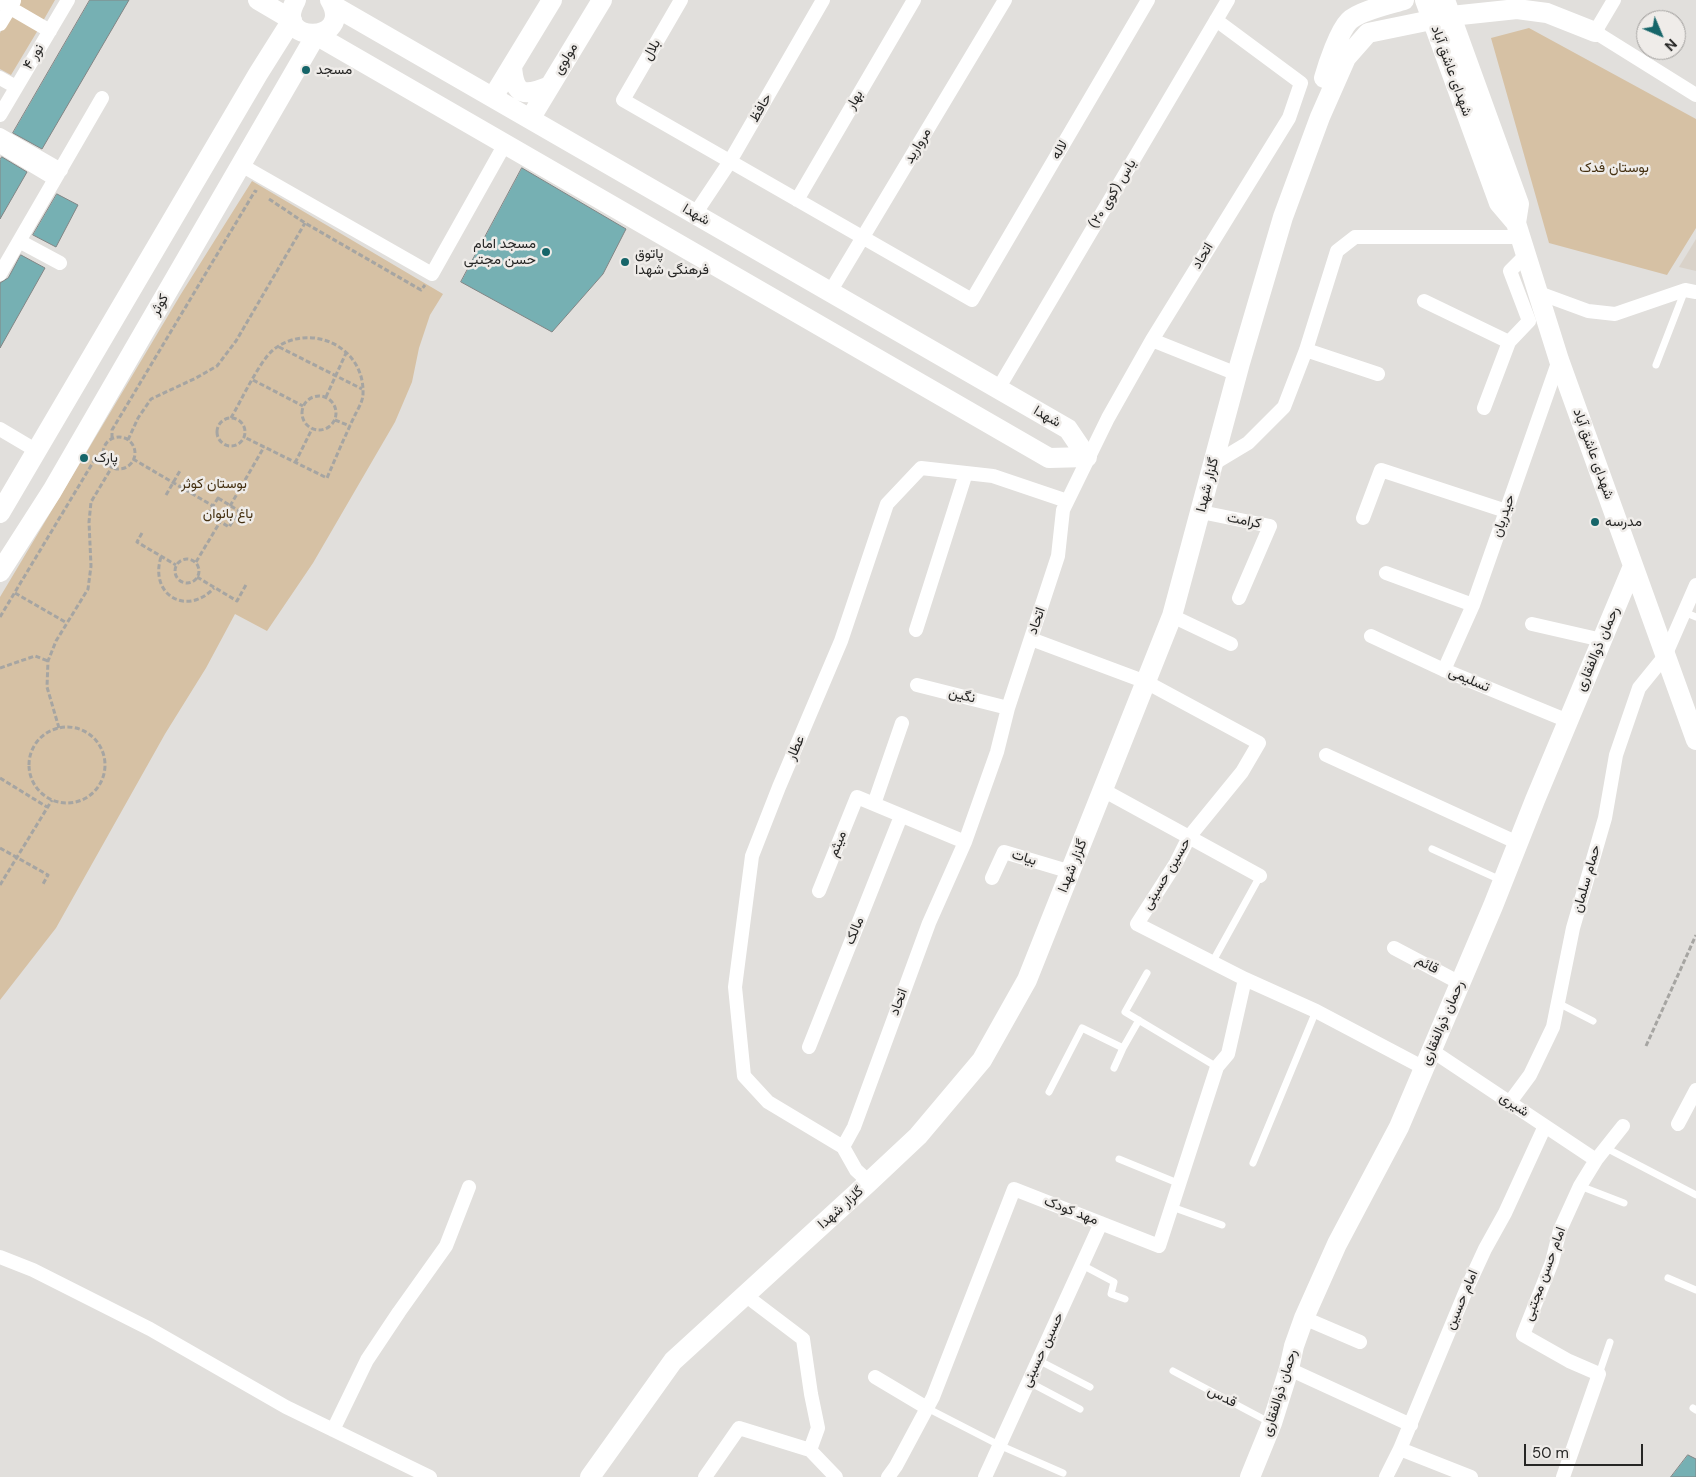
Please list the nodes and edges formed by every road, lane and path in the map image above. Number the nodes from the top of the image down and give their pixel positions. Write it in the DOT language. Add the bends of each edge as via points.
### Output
graph roads {
  1 [pos="68,0"];
  2 [pos="258,0"];
  3 [pos="296,0"];
  4 [pos="552,0"];
  5 [pos="602,0"];
  6 [pos="681,0"];
  7 [pos="823,0"];
  8 [pos="914,0"];
  9 [pos="1005,0"];
  10 [pos="1148,0"];
  11 [pos="1228,0"];
  12 [pos="1360,0"];
  13 [pos="1404,0"];
  14 [pos="1425,0"];
  15 [pos="1548,0"];
  16 [pos="1614,0"];
  17 [pos="334,2"];
  18 [pos="8,3"];
  19 [pos="1443,12"];
  20 [pos="292,20"];
  21 [pos="1216,20"];
  22 [pos="1350,20"];
  23 [pos="0,24"];
  24 [pos="50,31"];
  25 [pos="1595,32"];
  26 [pos="316,35"];
  27 [pos="512,66"];
  28 [pos="0,78"];
  29 [pos="550,86"];
  30 [pos="16,87"];
  31 [pos="1695,93"];
  32 [pos="493,97"];
  33 [pos="102,98"];
  34 [pos="0,115"];
  35 [pos="1320,117"];
  36 [pos="530,119"];
  37 [pos="0,135"];
  38 [pos="505,144"];
  39 [pos="0,146"];
  40 [pos="729,163"];
  41 [pos="241,165"];
  42 [pos="58,174"];
  43 [pos="797,200"];
  44 [pos="695,214"];
  45 [pos="305,223"];
  46 [pos="863,237"];
  47 [pos="1521,238"];
  48 [pos="19,241"];
  49 [pos="60,263"];
  50 [pos="0,274"];
  51 [pos="432,274"];
  52 [pos="1690,291"];
  53 [pos="830,292"];
  54 [pos="1539,293"];
  55 [pos="1424,302"];
  56 [pos="1152,340"];
  57 [pos="1509,342"];
  58 [pos="278,346"];
  59 [pos="1306,350"];
  60 [pos="346,353"];
  61 [pos="1559,360"];
  62 [pos="1656,365"];
  63 [pos="1237,374"];
  64 [pos="1378,374"];
  65 [pos="336,376"];
  66 [pos="253,380"];
  67 [pos="998,389"];
  68 [pos="363,390"];
  69 [pos="326,397"];
  70 [pos="303,406"];
  71 [pos="1484,408"];
  72 [pos="231,418"];
  73 [pos="335,420"];
  74 [pos="350,426"];
  75 [pos="0,429"];
  76 [pos="312,429"];
  77 [pos="244,437"];
  78 [pos="112,438"];
  79 [pos="128,440"];
  80 [pos="264,447"];
  81 [pos="37,451"];
  82 [pos="103,456"];
  83 [pos="1088,457"];
  84 [pos="133,460"];
  85 [pos="295,463"];
  86 [pos="1213,464"];
  87 [pos="112,467"];
  88 [pos="182,469"];
  89 [pos="966,473"];
  90 [pos="173,483"];
  91 [pos="166,495"];
  92 [pos="1067,501"];
  93 [pos="213,506"];
  94 [pos="230,506"];
  95 [pos="1506,511"];
  96 [pos="1201,512"];
  97 [pos="0,513"];
  98 [pos="1363,518"];
  99 [pos="220,522"];
  100 [pos="142,533"];
  101 [pos="161,557"];
  102 [pos="196,562"];
  103 [pos="176,565"];
  104 [pos="1633,566"];
  105 [pos="0,572"];
  106 [pos="1386,573"];
  107 [pos="197,577"];
  108 [pos="247,584"];
  109 [pos="1696,585"];
  110 [pos="214,588"];
  111 [pos="15,593"];
  112 [pos="1239,598"];
  113 [pos="1473,604"];
  114 [pos="1690,614"];
  115 [pos="1172,616"];
  116 [pos="0,617"];
  117 [pos="67,624"];
  118 [pos="1532,624"];
  119 [pos="916,630"];
  120 [pos="1371,636"];
  121 [pos="1031,639"];
  122 [pos="1602,640"];
  123 [pos="1230,644"];
  124 [pos="1665,656"];
  125 [pos="48,661"];
  126 [pos="0,668"];
  127 [pos="1444,670"];
  128 [pos="1146,682"];
  129 [pos="917,685"];
  130 [pos="1008,708"];
  131 [pos="1568,721"];
  132 [pos="902,723"];
  133 [pos="59,728"];
  134 [pos="1696,740"];
  135 [pos="1326,756"];
  136 [pos="0,778"];
  137 [pos="1104,790"];
  138 [pos="52,800"];
  139 [pos="874,804"];
  140 [pos="47,808"];
  141 [pos="901,816"];
  142 [pos="1189,837"];
  143 [pos="965,842"];
  144 [pos="1518,843"];
  145 [pos="0,848"];
  146 [pos="1432,849"];
  147 [pos="17,857"];
  148 [pos="1071,872"];
  149 [pos="1260,876"];
  150 [pos="992,878"];
  151 [pos="1503,881"];
  152 [pos="43,884"];
  153 [pos="0,885"];
  154 [pos="819,891"];
  155 [pos="1696,935"];
  156 [pos="1394,948"];
  157 [pos="1213,961"];
  158 [pos="1147,973"];
  159 [pos="1245,978"];
  160 [pos="1460,983"];
  161 [pos="1558,1003"];
  162 [pos="1316,1011"];
  163 [pos="1139,1020"];
  164 [pos="1594,1021"];
  165 [pos="809,1046"];
  166 [pos="1646,1046"];
  167 [pos="1123,1048"];
  168 [pos="1432,1050"];
  169 [pos="1217,1067"];
  170 [pos="1114,1068"];
  171 [pos="1424,1068"];
  172 [pos="1696,1090"];
  173 [pos="1049,1092"];
  174 [pos="1510,1102"];
  175 [pos="1678,1124"];
  176 [pos="1545,1126"];
  177 [pos="1623,1126"];
  178 [pos="843,1147"];
  179 [pos="1606,1148"];
  180 [pos="1119,1159"];
  181 [pos="1596,1160"];
  182 [pos="1253,1163"];
  183 [pos="869,1182"];
  184 [pos="1180,1184"];
  185 [pos="1580,1186"];
  186 [pos="468,1187"];
  187 [pos="1696,1195"];
  188 [pos="1624,1203"];
  189 [pos="1172,1206"];
  190 [pos="1102,1223"];
  191 [pos="1222,1225"];
  192 [pos="0,1257"];
  193 [pos="1082,1265"];
  194 [pos="1668,1278"];
  195 [pos="1696,1290"];
  196 [pos="745,1296"];
  197 [pos="1126,1300"];
  198 [pos="1304,1318"];
  199 [pos="1360,1342"];
  200 [pos="1610,1342"];
  201 [pos="1038,1360"];
  202 [pos="1289,1369"];
  203 [pos="1173,1371"];
  204 [pos="1599,1374"];
  205 [pos="875,1377"];
  206 [pos="1028,1382"];
  207 [pos="1090,1387"];
  208 [pos="927,1408"];
  209 [pos="1080,1409"];
  210 [pos="1272,1423"];
  211 [pos="1411,1424"];
  212 [pos="333,1430"];
  213 [pos="999,1446"];
  214 [pos="810,1450"];
  215 [pos="1400,1450"];
  216 [pos="1063,1472"];
  217 [pos="430,1477"];
  218 [pos="590,1477"];
  219 [pos="705,1477"];
  220 [pos="836,1477"];
  221 [pos="888,1477"];
  222 [pos="985,1477"];
  223 [pos="1250,1477"];
  224 [pos="1386,1477"];
  225 [pos="1470,1477"];
  226 [pos="1564,1477"];
  1 -- 24 [label="street, نور ۴"];
  2 -- 20 [label="street"];
  3 -- 20 [label="street"];
  4 -- 27 [label="street"];
  5 -- 29 [label="street, مولوی"];
  6 -- 40 [label="street, بلال" via="623,100"];
  7 -- 40 [label="street, حافظ"];
  8 -- 43 [label="street, بهار"];
  9 -- 46 [label="street, مروارید"];
  10 -- 46 [label="street, لاله" via="972,300"];
  11 -- 21 [label="street, یاس (کوی ۲۰)"];
  12 -- 22 [label="street"];
  13 -- 22 [label="street"];
  14 -- 19 [label="street, شهدای عاشق آباد"];
  15 -- 25 [label="street"];
  16 -- 25 [label="street"];
  17 -- 26 [label="street, کوثر" via="332,25"];
  17 -- 32 [label="street, شهدا"];
  18 -- 23 [label="street"];
  18 -- 24 [label="street"];
  19 -- 25 [label="street, گلزار شهدا" via="1517,9 1546,13"];
  19 -- 35 [label="street, گلزار شهدا" via="1368,33 1346,58"];
  19 -- 47 [label="street, شهدای عاشق آباد" via="1499,204"];
  20 -- 26 [label="street" via="299,30"];
  20 -- 81 [label="street"];
  21 -- 56 [label="street, اتحاد" via="1301,83 1289,118"];
  21 -- 67 [label="street, یاس (کوی ۲۰)"];
  22 -- 35 [label="street" via="1325,72 1320,93"];
  24 -- 30 [label="street, نور ۴"];
  25 -- 31 [label="street"];
  26 -- 38 [label="street"];
  26 -- 41 [label="street, کوثر"];
  27 -- 29 [label="street" via="513,80 526,93"];
  27 -- 32 [label="street"];
  28 -- 30 [label="street"];
  29 -- 36 [label="street, مولوی"];
  30 -- 34 [label="street, نور ۴"];
  32 -- 36 [label="street, شهدا"];
  33 -- 42 [label="street"];
  35 -- 63 [label="street, گلزار شهدا" via="1283,217"];
  36 -- 44 [label="street, شهدا"];
  37 -- 42 [label="street"];
  38 -- 51 [label="street"];
  38 -- 83 [label="street" via="1049,458"];
  39 -- 42 [label="street"];
  40 -- 43 [label="street"];
  40 -- 44 [label="street, حافظ"];
  41 -- 51 [label="street"];
  41 -- 105 [label="street, کوثر" via="52,491"];
  42 -- 48 [label="street"];
  43 -- 46 [label="street"];
  44 -- 53 [label="street, شهدا"];
  45 -- 51 [label="path" via="421,290"];
  45 -- 78 [label="path" via="255,191 112,430"];
  45 -- 79 [label="path" via="236,341 216,366 151,400"];
  46 -- 53 [label="street, مروارید"];
  47 -- 54 [label="street, شهدای عاشق آباد"];
  47 -- 57 [label="street" via="1510,271 1529,321"];
  47 -- 59 [label="street" via="1355,237 1337,251"];
  48 -- 49 [label="street"];
  48 -- 50 [label="street"];
  52 -- 54 [label="street" via="1615,314 1588,311"];
  52 -- 62 [label="lane"];
  53 -- 67 [label="street, شهدا"];
  54 -- 61 [label="street, شهدای عاشق آباد"];
  55 -- 57 [label="street"];
  56 -- 63 [label="street"];
  56 -- 83 [label="street, اتحاد"];
  57 -- 71 [label="street"];
  58 -- 60 [label="path" via="297,338 313,338 326,340"];
  58 -- 65 [label="path"];
  58 -- 66 [label="path"];
  59 -- 64 [label="street"];
  59 -- 86 [label="street" via="1284,407 1248,443"];
  60 -- 65 [label="path"];
  60 -- 68 [label="path" via="360,370"];
  61 -- 95 [label="street, حیدریان"];
  61 -- 104 [label="street, شهدای عاشق آباد"];
  63 -- 86 [label="street, گلزار شهدا"];
  65 -- 68 [label="path"];
  65 -- 69 [label="path"];
  66 -- 70 [label="path"];
  66 -- 72 [label="path"];
  67 -- 83 [label="street, شهدا" via="1068,429"];
  68 -- 74 [label="path" via="364,396"];
  69 -- 70 [label="path" via="311,397"];
  69 -- 73 [label="path" via="336,408"];
  70 -- 76 [label="path" via="304,422"];
  72 -- 77 [label="path" via="242,424"];
  72 -- 77 [label="path" via="222,421 217,428 220,442 234,446"];
  73 -- 74 [label="path"];
  73 -- 76 [label="path" via="323,430"];
  74 -- 85 [label="path" via="327,478"];
  75 -- 81 [label="street"];
  76 -- 85 [label="path"];
  77 -- 80 [label="path"];
  78 -- 79 [label="path"];
  78 -- 82 [label="path" via="104,446"];
  79 -- 84 [label="path" via="134,448"];
  80 -- 85 [label="path"];
  80 -- 94 [label="path"];
  81 -- 97 [label="street"];
  82 -- 87 [label="path"];
  82 -- 111 [label="path" via="95,459"];
  83 -- 92 [label="street, اتحاد"];
  84 -- 87 [label="path" via="122,468"];
  84 -- 90 [label="path"];
  86 -- 96 [label="street, گلزار شهدا"];
  87 -- 117 [label="path" via="91,502 92,566 88,589"];
  88 -- 90 [label="path"];
  89 -- 92 [label="street, عطار" via="993,476"];
  89 -- 119 [label="street"];
  89 -- 178 [label="street, عطار" via="921,468 887,504 841,641 752,856 735,987 744,1076 768,1102"];
  90 -- 91 [label="path"];
  90 -- 93 [label="path"];
  92 -- 121 [label="street, اتحاد" via="1058,556"];
  93 -- 94 [label="path" via="218,498"];
  93 -- 99 [label="path" via="208,514"];
  94 -- 99 [label="path" via="239,511 229,528"];
  95 -- 98 [label="street" via="1381,470"];
  95 -- 113 [label="street, حیدریان"];
  96 -- 112 [label="street, کرامت" via="1270,526"];
  96 -- 115 [label="street, گلزار شهدا"];
  99 -- 102 [label="path"];
  100 -- 101 [label="path" via="137,542"];
  101 -- 103 [label="path"];
  101 -- 110 [label="path" via="158,572 162,587 177,600 198,600"];
  102 -- 103 [label="path" via="185,558"];
  102 -- 107 [label="path"];
  103 -- 107 [label="path" via="174,573 179,580 186,583"];
  104 -- 122 [label="street, رحمان ذوالفقاری"];
  104 -- 124 [label="street, شهدای عاشق آباد"];
  106 -- 113 [label="street"];
  107 -- 110 [label="path"];
  108 -- 110 [label="path" via="238,601"];
  109 -- 114 [label="street, حمام سلمان"];
  111 -- 116 [label="path"];
  111 -- 117 [label="path"];
  113 -- 127 [label="street, حیدریان"];
  114 -- 124 [label="street, حمام سلمان"];
  115 -- 123 [label="street"];
  115 -- 128 [label="street, گلزار شهدا"];
  117 -- 125 [label="path"];
  118 -- 122 [label="street"];
  120 -- 127 [label="street, تسلیمی"];
  121 -- 128 [label="street"];
  121 -- 130 [label="street, اتحاد"];
  122 -- 131 [label="street, رحمان ذوالفقاری"];
  124 -- 134 [label="street, شهدای عاشق آباد"];
  124 -- 161 [label="street, حمام سلمان" via="1639,688 1616,755 1606,818 1573,928"];
  125 -- 126 [label="path" via="35,656"];
  125 -- 133 [label="path" via="48,687"];
  127 -- 131 [label="street, تسلیمی"];
  128 -- 137 [label="street, گلزار شهدا"];
  128 -- 142 [label="street, حسین حسینی" via="1259,744 1242,772"];
  129 -- 130 [label="street, نگین"];
  130 -- 143 [label="street, اتحاد" via="997,752"];
  131 -- 144 [label="street, رحمان ذوالفقاری"];
  132 -- 139 [label="street"];
  133 -- 138 [label="path" via="38,741 29,764 36,788"];
  133 -- 138 [label="path" via="72,727 94,738 105,760 105,772 92,794 82,800 69,803"];
  135 -- 144 [label="street"];
  136 -- 140 [label="path"];
  137 -- 142 [label="street"];
  137 -- 148 [label="street, گلزار شهدا"];
  138 -- 140 [label="path"];
  139 -- 141 [label="street"];
  139 -- 154 [label="street, میثم" via="857,797"];
  140 -- 147 [label="path"];
  141 -- 143 [label="street"];
  141 -- 165 [label="street, مالک"];
  142 -- 149 [label="street"];
  142 -- 157 [label="street, حسین حسینی" via="1138,924"];
  143 -- 178 [label="street, اتحاد" via="929,923 854,1127"];
  144 -- 151 [label="street, رحمان ذوالفقاری"];
  145 -- 147 [label="path"];
  146 -- 151 [label="lane"];
  147 -- 152 [label="path" via="48,875"];
  147 -- 153 [label="path"];
  148 -- 150 [label="street, بیات" via="1004,852"];
  148 -- 183 [label="street, گلزار شهدا" via="1027,980 982,1060 918,1136"];
  149 -- 157 [label="lane"];
  151 -- 160 [label="street, رحمان ذوالفقاری"];
  155 -- 166 [label="path"];
  156 -- 160 [label="street, قائم"];
  157 -- 159 [label="street, حسین حسینی"];
  158 -- 163 [label="lane" via="1126,1012"];
  159 -- 162 [label="street, حسین حسینی"];
  159 -- 169 [label="street, مهد کودک" via="1228,1054"];
  160 -- 168 [label="street, رحمان ذوالفقاری"];
  161 -- 164 [label="lane"];
  161 -- 174 [label="street, حمام سلمان" via="1553,1027 1530,1075"];
  162 -- 171 [label="street, حسین حسینی"];
  162 -- 182 [label="lane"];
  163 -- 167 [label="lane"];
  163 -- 169 [label="lane"];
  167 -- 170 [label="lane"];
  167 -- 173 [label="lane" via="1082,1028"];
  168 -- 171 [label="street, رحمان ذوالفقاری"];
  168 -- 174 [label="street, شیری"];
  169 -- 184 [label="street, مهد کودک"];
  171 -- 198 [label="street, رحمان ذوالفقاری" via="1399,1127 1337,1244"];
  172 -- 175 [label="street"];
  174 -- 176 [label="street, شیری"];
  176 -- 181 [label="street, شیری"];
  176 -- 211 [label="street, امام حسین" via="1478,1264"];
  177 -- 179 [label="street, امام حسن مجتبی"];
  178 -- 183 [label="street" via="856,1170"];
  179 -- 181 [label="street, امام حسن مجتبی"];
  179 -- 187 [label="lane"];
  180 -- 184 [label="lane"];
  181 -- 185 [label="street, امام حسن مجتبی"];
  183 -- 196 [label="street, گلزار شهدا"];
  184 -- 189 [label="street, مهد کودک"];
  185 -- 188 [label="lane"];
  185 -- 204 [label="street, امام حسن مجتبی" via="1560,1230 1552,1262 1523,1335"];
  186 -- 212 [label="street" via="446,1246 367,1360"];
  189 -- 190 [label="street, مهد کودک" via="1159,1246"];
  189 -- 191 [label="lane"];
  190 -- 193 [label="street, حسین حسینی"];
  190 -- 208 [label="street, مهد کودک" via="1014,1189"];
  192 -- 212 [label="street" via="33,1270 150,1329 286,1407"];
  193 -- 197 [label="lane" via="1114,1282 1110,1294"];
  193 -- 201 [label="street, حسین حسینی"];
  194 -- 195 [label="lane"];
  196 -- 214 [label="street" via="804,1339 818,1428"];
  196 -- 218 [label="street, گلزار شهدا" via="673,1360"];
  198 -- 199 [label="street"];
  198 -- 202 [label="street, رحمان ذوالفقاری"];
  200 -- 204 [label="lane"];
  201 -- 206 [label="street, حسین حسینی"];
  201 -- 207 [label="lane"];
  202 -- 210 [label="street, رحمان ذوالفقاری"];
  202 -- 211 [label="street"];
  203 -- 210 [label="lane, قدس"];
  204 -- 226 [label="street"];
  205 -- 208 [label="street"];
  206 -- 209 [label="lane"];
  206 -- 213 [label="street, حسین حسینی"];
  208 -- 213 [label="lane"];
  208 -- 221 [label="street, مهد کودک"];
  210 -- 223 [label="street, رحمان ذوالفقاری"];
  211 -- 215 [label="street, امام حسین"];
  212 -- 217 [label="street"];
  213 -- 216 [label="lane"];
  213 -- 222 [label="street, حسین حسینی"];
  214 -- 219 [label="street" via="739,1428"];
  214 -- 220 [label="street"];
  215 -- 224 [label="street, امام حسین"];
  215 -- 225 [label="street"];
}
